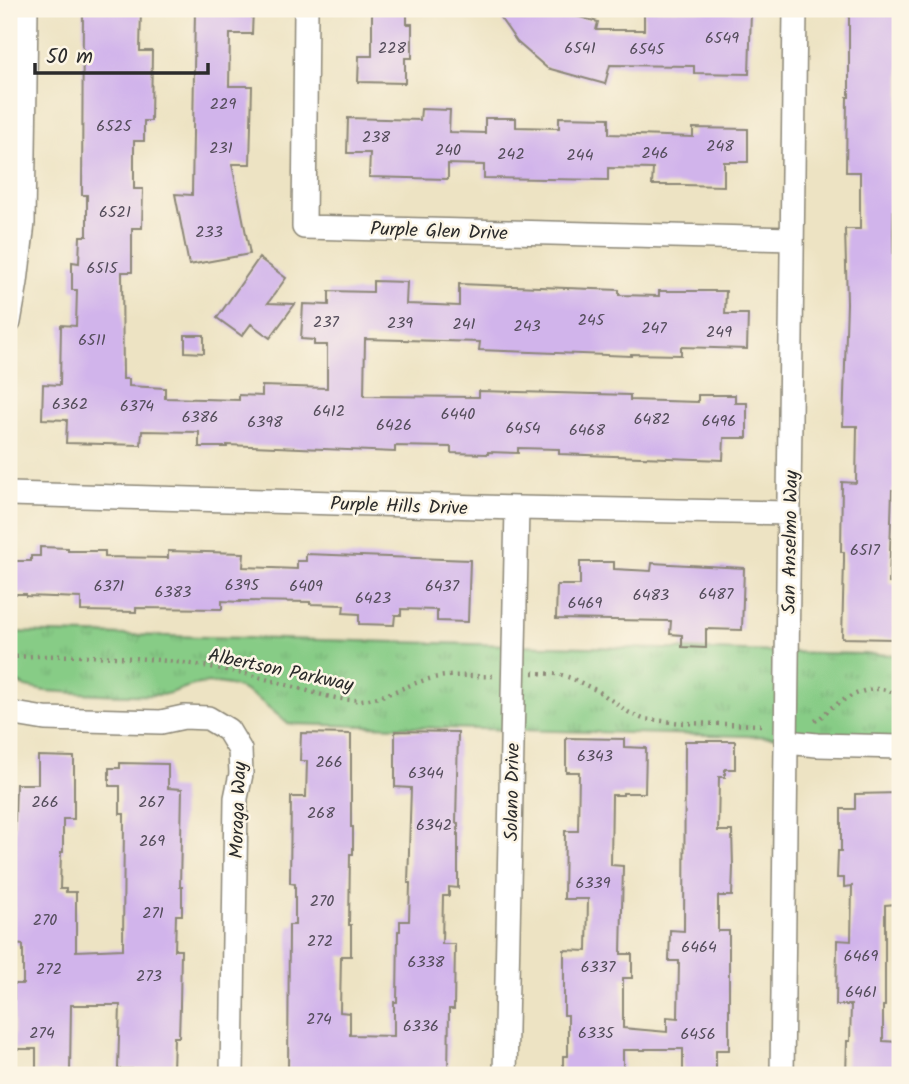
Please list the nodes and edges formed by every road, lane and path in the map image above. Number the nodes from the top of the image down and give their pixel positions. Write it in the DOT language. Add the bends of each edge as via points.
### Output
graph roads {
  1 [pos="26,9"];
  2 [pos="306,9"];
  3 [pos="795,9"];
  4 [pos="16,223"];
  5 [pos="792,239"];
  6 [pos="9,322"];
  7 [pos="9,494"];
  8 [pos="517,508"];
  9 [pos="789,513"];
  10 [pos="9,657"];
  11 [pos="513,675"];
  12 [pos="900,695"];
  13 [pos="9,713"];
  14 [pos="787,733"];
  15 [pos="900,747"];
  16 [pos="232,1075"];
  17 [pos="505,1075"];
  18 [pos="782,1075"];
  1 -- 4 [label="street"];
  2 -- 5 [label="street, Purple Glen Drive" via="304,227"];
  3 -- 5 [label="street, San Anselmo Way"];
  4 -- 6 [label="street" via="16,282"];
  5 -- 9 [label="street, San Anselmo Way"];
  7 -- 8 [label="street, Purple Hills Drive"];
  8 -- 9 [label="street, Purple Hills Drive"];
  8 -- 11 [label="street, Solano Drive"];
  9 -- 14 [label="street, San Anselmo Way"];
  10 -- 11 [label="path, Albertson Parkway" via="171,662 228,670 356,701 440,677"];
  11 -- 14 [label="path, Albertson Parkway" via="565,676 643,719 757,725"];
  11 -- 17 [label="street, Solano Drive"];
  12 -- 14 [label="path, Albertson Parkway" via="869,690"];
  13 -- 16 [label="street, Moraga Way" via="45,719 161,722 208,718 228,730 240,750 241,774 236,798"];
  14 -- 15 [label="street"];
  14 -- 18 [label="street, San Anselmo Way"];
}
